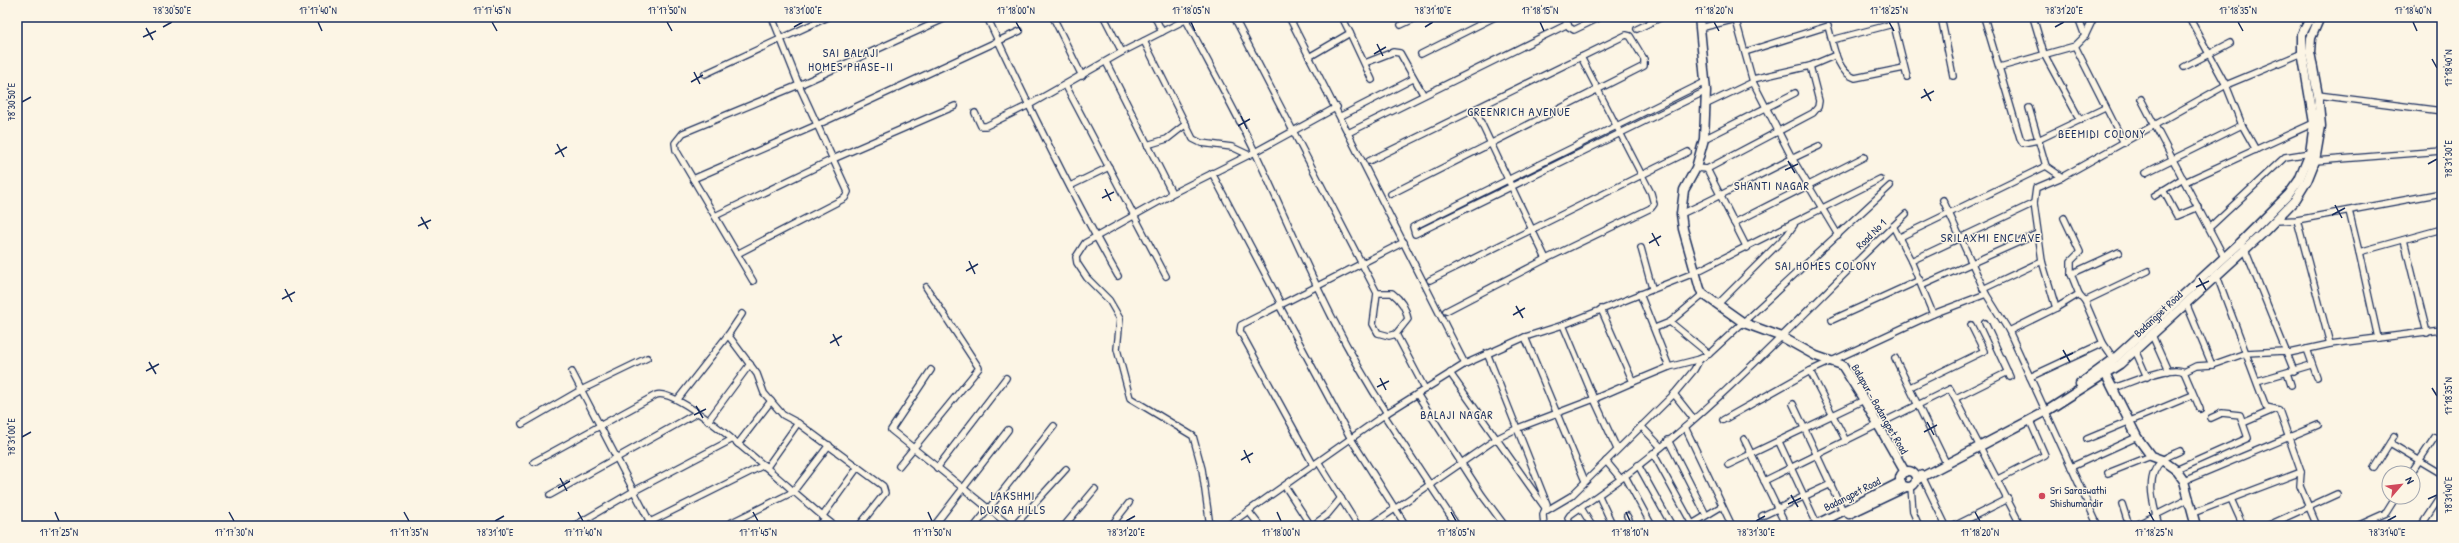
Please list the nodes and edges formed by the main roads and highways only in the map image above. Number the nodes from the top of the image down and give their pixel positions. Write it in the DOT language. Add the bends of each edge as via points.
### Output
graph roads {
  1 [pos="1699,17"];
  2 [pos="2311,17"];
  3 [pos="2320,17"];
  4 [pos="2306,52"];
  5 [pos="2242,246"];
  6 [pos="2104,372"];
  7 [pos="2045,410"];
  8 [pos="1980,445"];
  9 [pos="1913,481"];
  10 [pos="1815,525"];
  11 [pos="1829,525"];
  12 [pos="2196,526"];
  1 -- 9 [label="main road, Balapur - Badangpet Road" via="1707,104 1704,139 1696,168 1684,190 1681,214 1694,273 1703,294 1744,323 1782,337 1816,356 1842,365 1905,472 1902,476"];
  2 -- 4 [label="main road, Badangpet Road" via="2302,34"];
  3 -- 4 [label="main road, Badangpet Road"];
  4 -- 5 [label="main road, Badangpet Road" via="2314,123 2310,153 2299,180 2289,194"];
  4 -- 5 [label="main road, Badangpet Road" via="2318,95 2320,126 2315,161 2301,192 2276,220"];
  5 -- 6 [label="main road, Badangpet Road" via="2224,257 2114,359"];
  5 -- 6 [label="main road, Badangpet Road" via="2217,276 2135,350"];
  6 -- 7 [label="main road, Badangpet Road"];
  6 -- 12 [label="main road" via="2137,437 2151,456 2176,470 2184,481"];
  7 -- 8 [label="main road, Badangpet Road"];
  7 -- 8 [label="main road, Badangpet Road" via="2030,421"];
  8 -- 9 [label="main road, Badangpet Road"];
  9 -- 10 [label="main road, Badangpet Road"];
  9 -- 11 [label="main road, Badangpet Road"];
}
